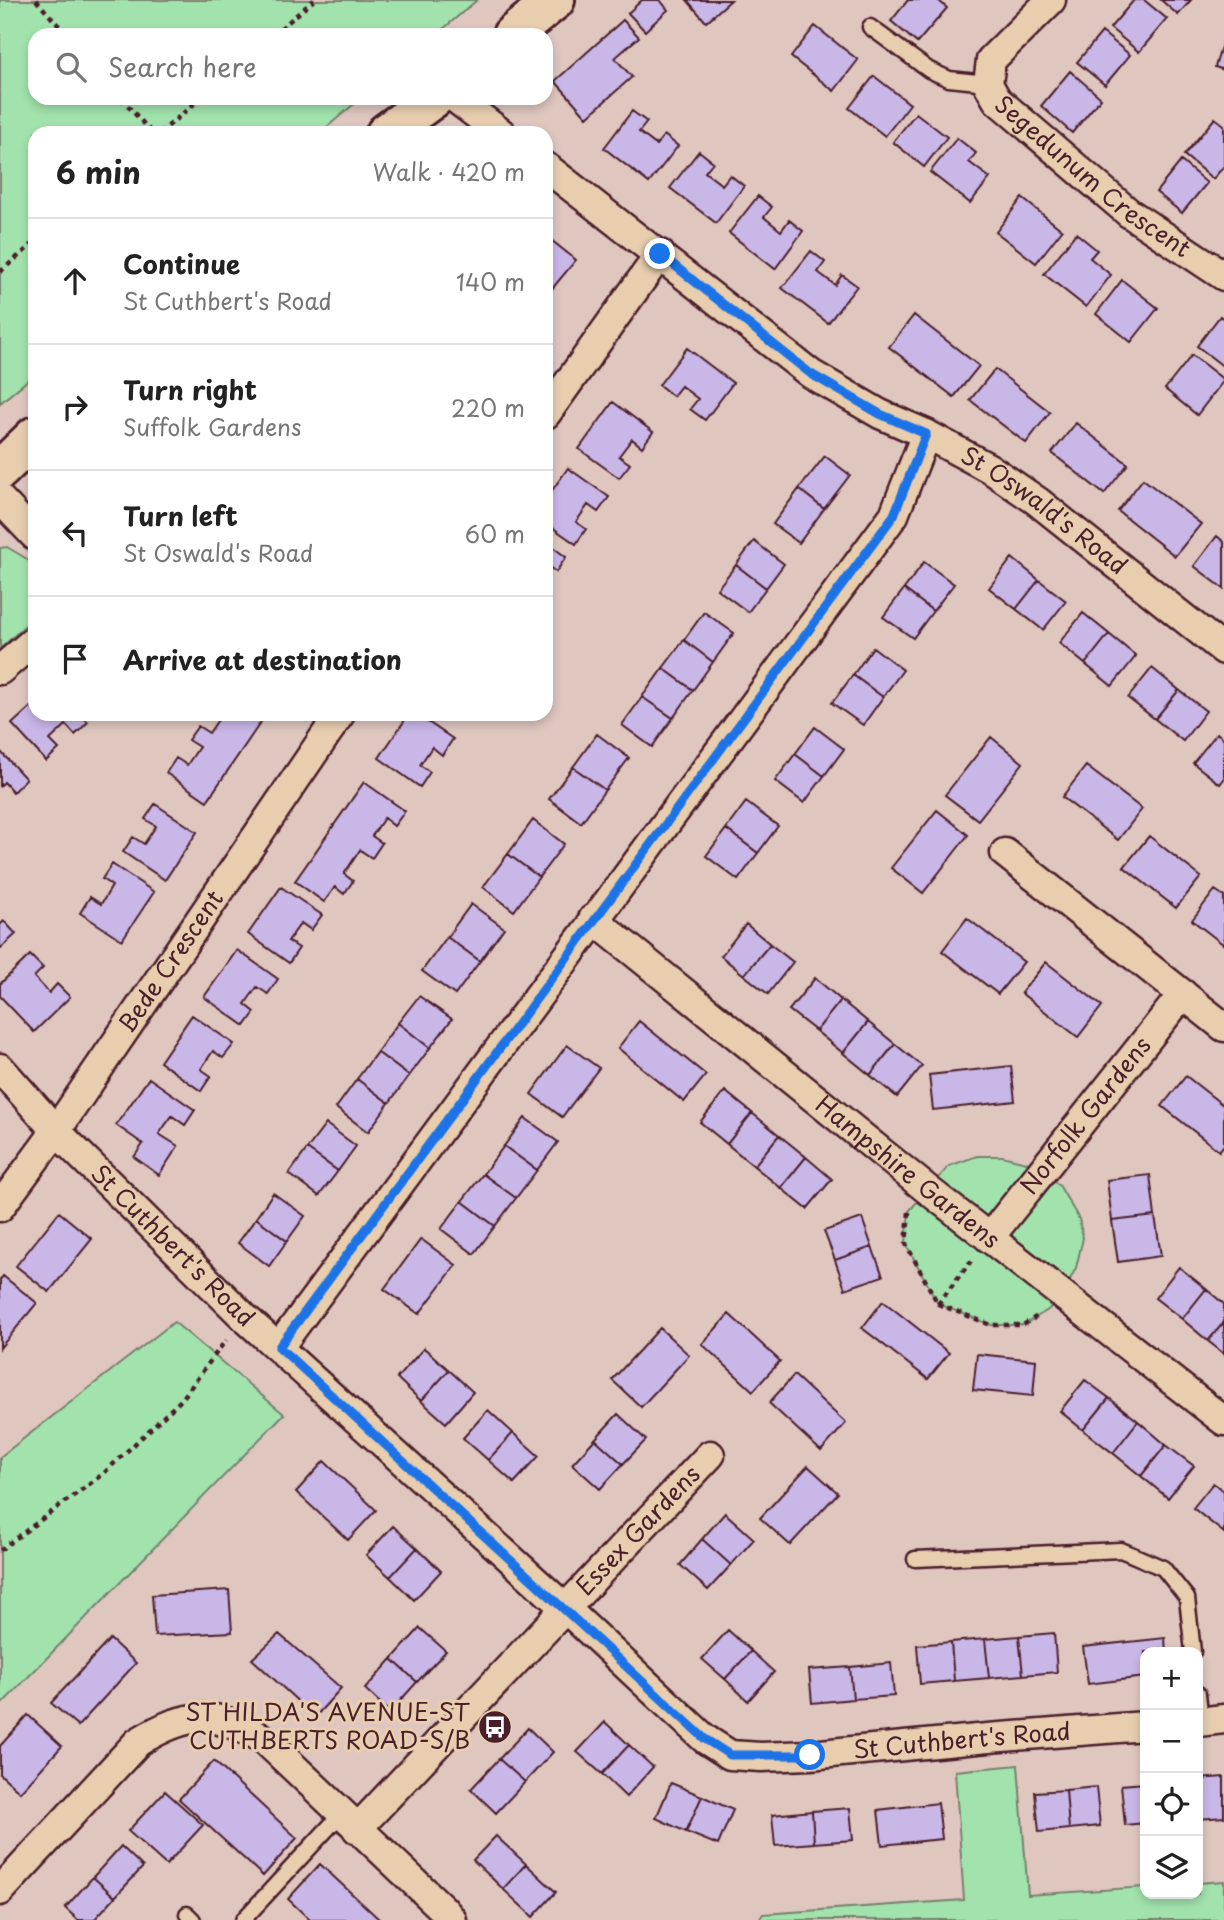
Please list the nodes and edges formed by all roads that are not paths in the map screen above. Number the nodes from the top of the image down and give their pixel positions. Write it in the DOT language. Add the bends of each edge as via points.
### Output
graph roads {
  1 [pos="555,0"];
  2 [pos="1051,0"];
  3 [pos="870,27"];
  4 [pos="521,28"];
  5 [pos="988,83"];
  6 [pos="424,105"];
  7 [pos="464,105"];
  8 [pos="396,126"];
  9 [pos="492,126"];
  10 [pos="553,172"];
  11 [pos="660,254"];
  12 [pos="1224,276"];
  13 [pos="553,404"];
  14 [pos="926,434"];
  15 [pos="28,443"];
  16 [pos="0,470"];
  17 [pos="0,499"];
  18 [pos="28,529"];
  19 [pos="28,646"];
  20 [pos="1224,650"];
  21 [pos="0,670"];
  22 [pos="335,721"];
  23 [pos="1005,853"];
  24 [pos="593,919"];
  25 [pos="1183,994"];
  26 [pos="1224,1027"];
  27 [pos="0,1068"];
  28 [pos="56,1131"];
  29 [pos="0,1207"];
  30 [pos="989,1238"];
  31 [pos="279,1347"];
  32 [pos="1224,1421"];
  33 [pos="710,1455"];
  34 [pos="915,1559"];
  35 [pos="566,1609"];
  36 [pos="1193,1647"];
  37 [pos="1140,1726"];
  38 [pos="349,1821"];
  39 [pos="0,1891"];
  40 [pos="243,1920"];
  41 [pos="452,1920"];
  1 -- 4 [label="street"];
  2 -- 5 [label="street, Segedunum Crescent" via="991,60"];
  3 -- 5 [label="lane" via="929,70 949,79"];
  5 -- 12 [label="street, Segedunum Crescent" via="998,100 1129,213"];
  6 -- 8 [label="street"];
  7 -- 9 [label="street"];
  10 -- 11 [label="street, St Oswald's Road"];
  11 -- 13 [label="street"];
  11 -- 14 [label="street, St Oswald's Road" via="811,374 880,414"];
  14 -- 20 [label="street, St Oswald's Road" via="1037,501"];
  14 -- 24 [label="street" via="894,515"];
  15 -- 16 [label="street"];
  17 -- 18 [label="street"];
  19 -- 21 [label="street"];
  22 -- 28 [label="street, Bede Crescent"];
  23 -- 25 [label="street"];
  24 -- 30 [label="street, Hampshire Gardens"];
  24 -- 31 [label="street"];
  25 -- 26 [label="street"];
  25 -- 30 [label="street, Norfolk Gardens"];
  27 -- 28 [label="street, St Cuthbert's Road"];
  28 -- 29 [label="street, Bede Crescent"];
  28 -- 31 [label="street, St Cuthbert's Road"];
  30 -- 32 [label="street, Hampshire Gardens"];
  31 -- 35 [label="street, St Cuthbert's Road"];
  33 -- 35 [label="street, Essex Gardens"];
  34 -- 36 [label="lane" via="1121,1550 1163,1568 1187,1598"];
  35 -- 37 [label="street, St Cuthbert's Road" via="705,1739 730,1755 810,1755"];
  35 -- 38 [label="street, Essex Gardens"];
  38 -- 39 [label="street" via="265,1741 241,1726 207,1717 166,1725 138,1742"];
  38 -- 40 [label="lane"];
  38 -- 41 [label="street"];
}
